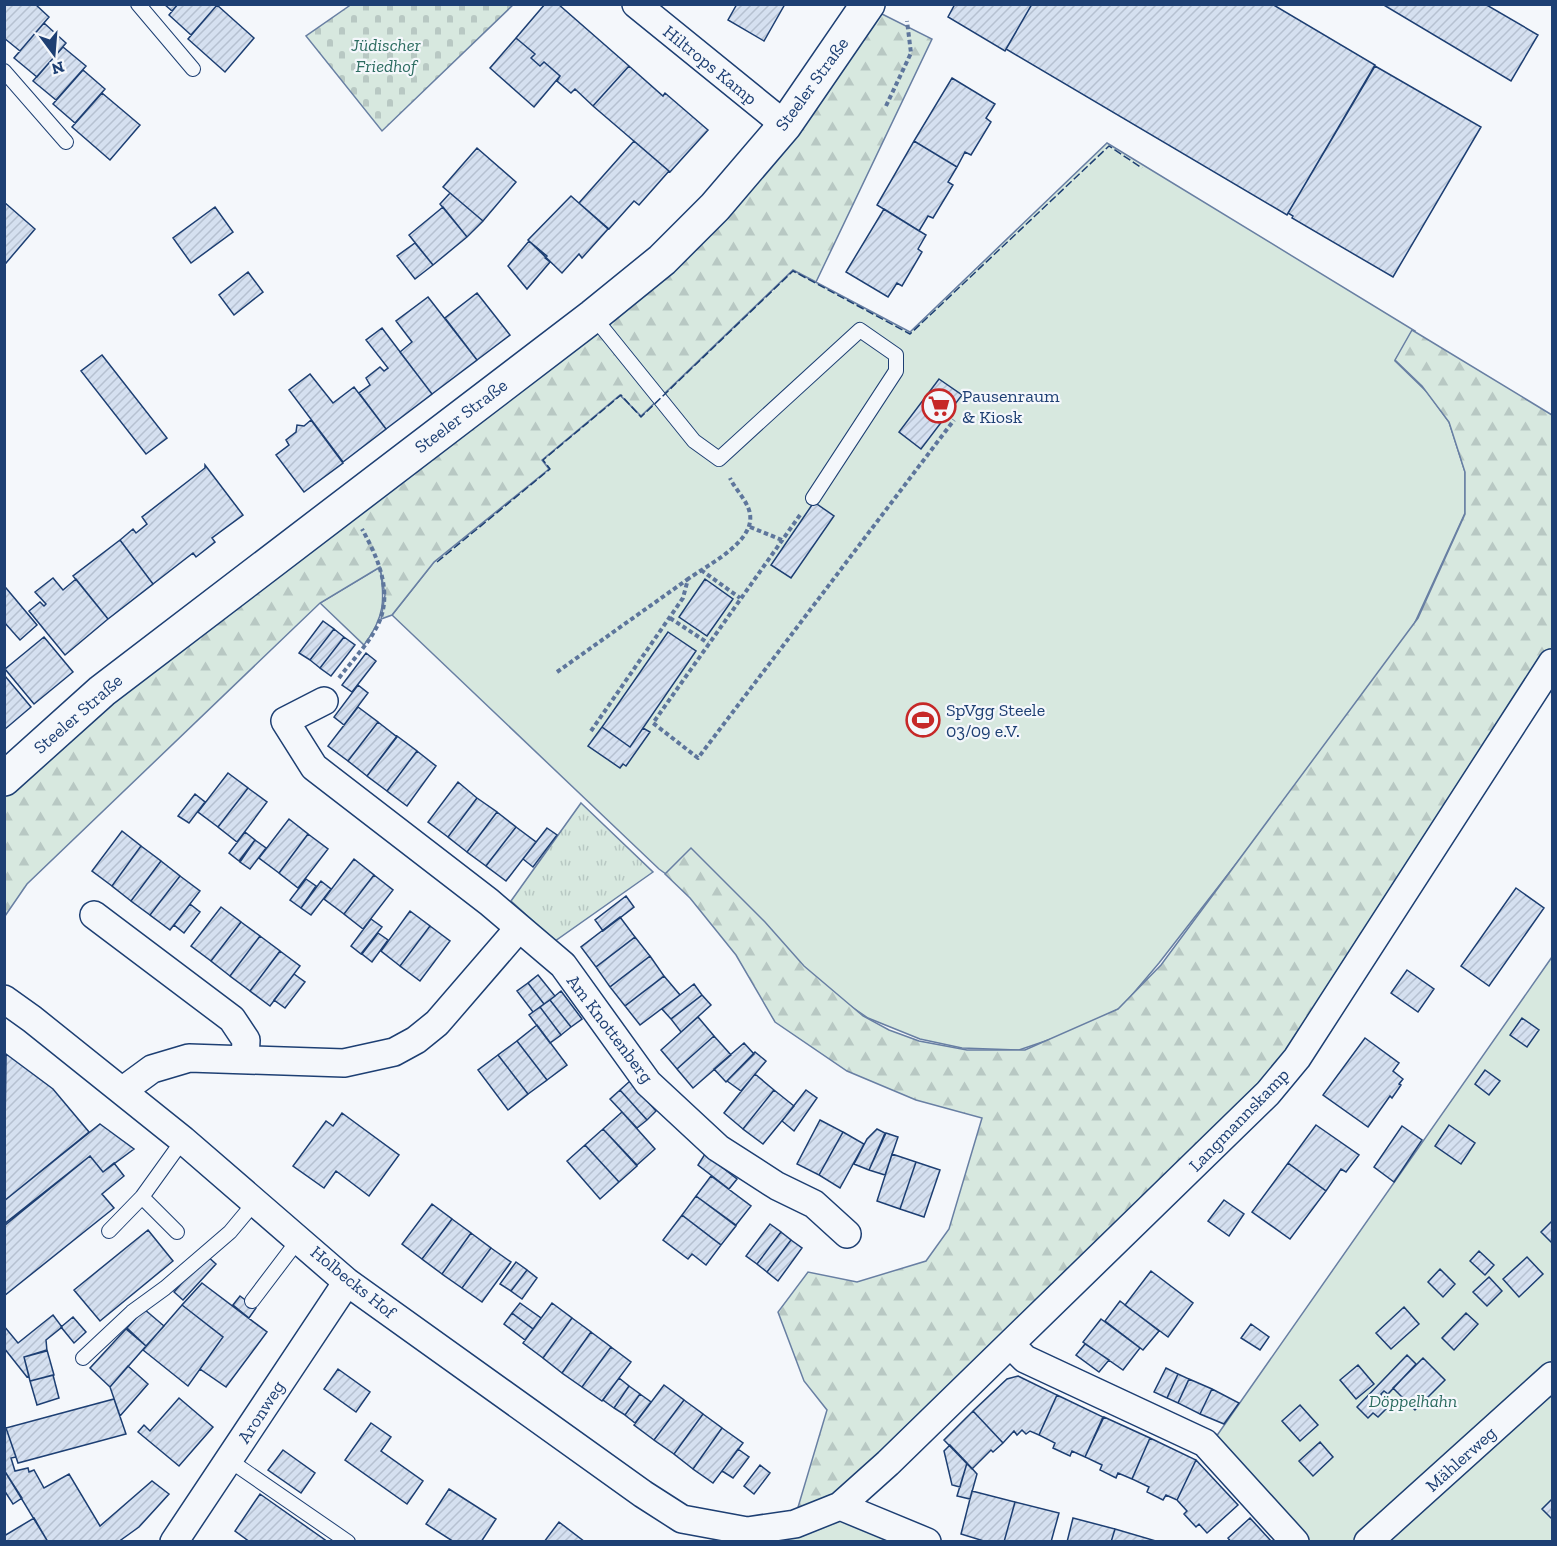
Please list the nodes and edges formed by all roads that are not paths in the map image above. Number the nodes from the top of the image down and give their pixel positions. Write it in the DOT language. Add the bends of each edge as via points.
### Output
graph roads {
  1 [pos="138,4"];
  2 [pos="636,4"];
  3 [pos="868,4"];
  4 [pos="193,69"];
  5 [pos="4,71"];
  6 [pos="785,125"];
  7 [pos="66,142"];
  8 [pos="592,316"];
  9 [pos="813,498"];
  10 [pos="1552,663"];
  11 [pos="324,700"];
  12 [pos="4,779"];
  13 [pos="94,915"];
  14 [pos="519,928"];
  15 [pos="4,999"];
  16 [pos="245,1060"];
  17 [pos="122,1091"];
  18 [pos="183,1140"];
  19 [pos="142,1197"];
  20 [pos="255,1202"];
  21 [pos="109,1232"];
  22 [pos="177,1232"];
  23 [pos="847,1234"];
  24 [pos="299,1239"];
  25 [pos="347,1282"];
  26 [pos="252,1301"];
  27 [pos="1011,1345"];
  28 [pos="83,1358"];
  29 [pos="1552,1376"];
  30 [pos="229,1460"];
  31 [pos="840,1506"];
  32 [pos="722,1534"];
  33 [pos="174,1542"];
  34 [pos="348,1542"];
  35 [pos="927,1542"];
  36 [pos="1295,1542"];
  37 [pos="1368,1542"];
  1 -- 4 [label="lane"];
  2 -- 6 [label="street, Hiltrops Kamp"];
  3 -- 6 [label="main road, Steeler Straße"];
  5 -- 7 [label="lane"];
  6 -- 8 [label="main road, Steeler Straße" via="715,207 662,260"];
  8 -- 9 [label="lane" via="694,441 719,459 860,330 896,355 896,370"];
  8 -- 12 [label="main road, Steeler Straße" via="102,691"];
  10 -- 27 [label="street, Langmannskamp" via="1297,1058 1238,1124"];
  11 -- 14 [label="street, Am Knottenberg" via="285,721 314,767"];
  13 -- 16 [label="street" via="232,1018 246,1040"];
  14 -- 16 [label="street" via="437,1023 417,1040 393,1052 344,1063"];
  14 -- 23 [label="street, Am Knottenberg" via="563,965 648,1083 718,1148 777,1186 814,1204"];
  15 -- 17 [label="street, Holbecks Hof"];
  16 -- 17 [label="street" via="189,1058 152,1069"];
  17 -- 18 [label="street, Holbecks Hof"];
  18 -- 19 [label="lane"];
  18 -- 20 [label="street, Holbecks Hof"];
  19 -- 21 [label="lane"];
  19 -- 22 [label="lane"];
  20 -- 24 [label="street, Holbecks Hof"];
  20 -- 28 [label="lane" via="230,1232 132,1312"];
  24 -- 25 [label="street, Holbecks Hof"];
  24 -- 26 [label="lane"];
  25 -- 30 [label="street, Aronweg"];
  25 -- 32 [label="street, Holbecks Hof" via="643,1494 682,1519"];
  27 -- 31 [label="street, Langmannskamp"];
  27 -- 36 [label="street" via="1026,1359 1206,1443"];
  29 -- 37 [label="street, Mählerweg"];
  30 -- 33 [label="street, Aronweg"];
  30 -- 34 [label="lane"];
  31 -- 32 [label="street, Holbecks Hof" via="795,1524"];
  31 -- 35 [label="street"];
}
